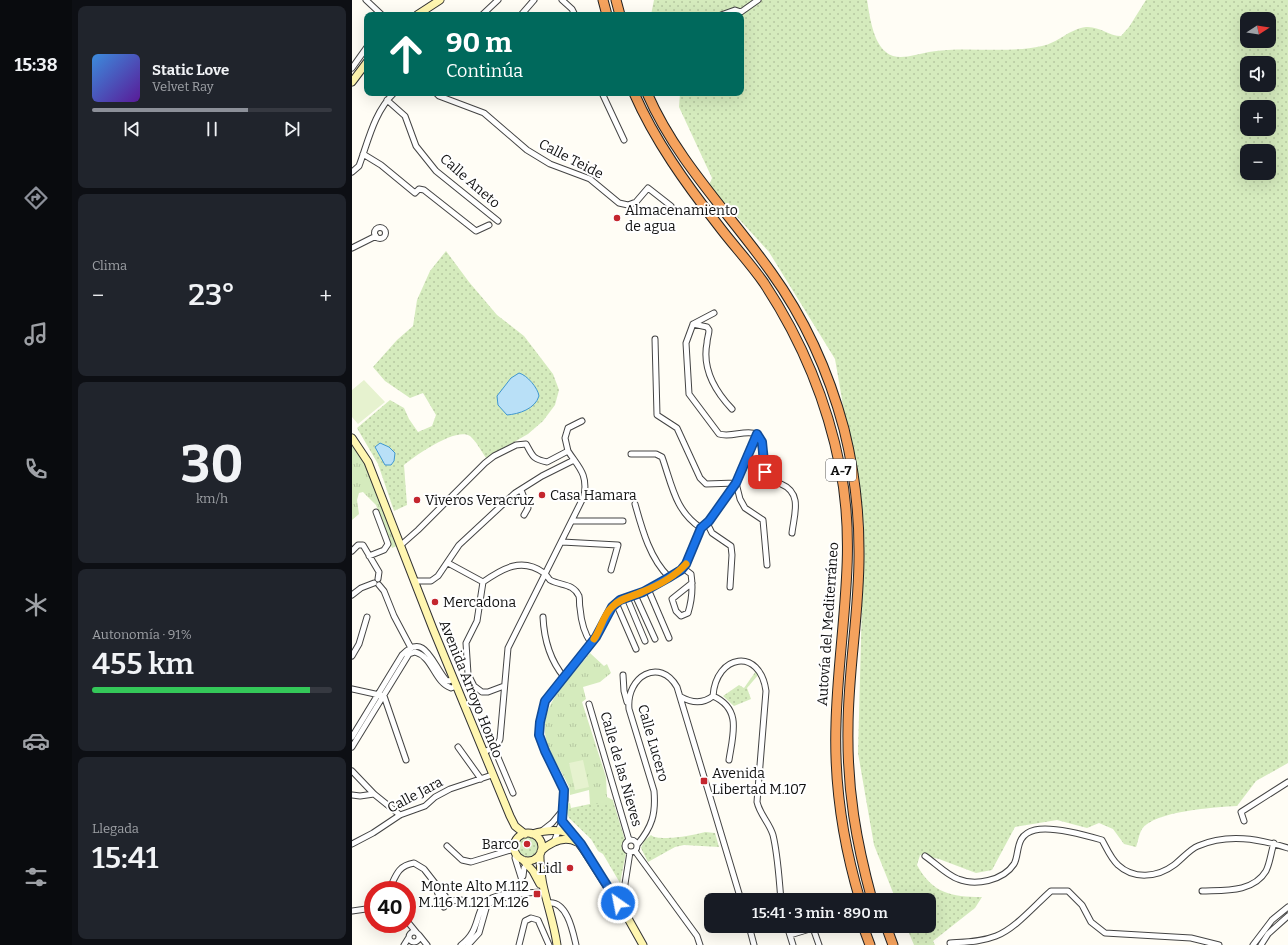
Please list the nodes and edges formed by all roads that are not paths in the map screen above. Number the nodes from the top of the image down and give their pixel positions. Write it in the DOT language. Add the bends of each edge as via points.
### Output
graph roads {
  1 [pos="366,0"];
  2 [pos="440,0"];
  3 [pos="498,0"];
  4 [pos="534,0"];
  5 [pos="562,0"];
  6 [pos="603,0"];
  7 [pos="616,0"];
  8 [pos="758,0"];
  9 [pos="379,12"];
  10 [pos="422,12"];
  11 [pos="485,12"];
  12 [pos="524,12"];
  13 [pos="574,12"];
  14 [pos="606,12"];
  15 [pos="619,12"];
  16 [pos="730,12"];
  17 [pos="741,12"];
  18 [pos="741,12"];
  19 [pos="364,51"];
  20 [pos="364,66"];
  21 [pos="352,68"];
  22 [pos="352,82"];
  23 [pos="391,96"];
  24 [pos="439,96"];
  25 [pos="605,96"];
  26 [pos="636,96"];
  27 [pos="649,96"];
  28 [pos="387,100"];
  29 [pos="624,140"];
  30 [pos="363,154"];
  31 [pos="352,172"];
  32 [pos="672,206"];
  33 [pos="498,221"];
  34 [pos="489,225"];
  35 [pos="376,236"];
  36 [pos="352,248"];
  37 [pos="714,314"];
  38 [pos="693,324"];
  39 [pos="655,339"];
  40 [pos="732,409"];
  41 [pos="582,421"];
  42 [pos="757,434"];
  43 [pos="352,438"];
  44 [pos="568,451"];
  45 [pos="631,454"];
  46 [pos="574,460"];
  47 [pos="736,483"];
  48 [pos="521,490"];
  49 [pos="584,496"];
  50 [pos="614,497"];
  51 [pos="635,504"];
  52 [pos="376,512"];
  53 [pos="524,514"];
  54 [pos="572,521"];
  55 [pos="623,521"];
  56 [pos="707,524"];
  57 [pos="701,528"];
  58 [pos="792,534"];
  59 [pos="562,542"];
  60 [pos="401,545"];
  61 [pos="352,551"];
  62 [pos="369,556"];
  63 [pos="448,563"];
  64 [pos="767,565"];
  65 [pos="683,568"];
  66 [pos="611,570"];
  67 [pos="545,574"];
  68 [pos="669,577"];
  69 [pos="415,581"];
  70 [pos="377,582"];
  71 [pos="483,582"];
  72 [pos="692,583"];
  73 [pos="730,587"];
  74 [pos="648,589"];
  75 [pos="352,595"];
  76 [pos="635,595"];
  77 [pos="627,598"];
  78 [pos="616,603"];
  79 [pos="367,617"];
  80 [pos="543,617"];
  81 [pos="406,638"];
  82 [pos="669,638"];
  83 [pos="655,639"];
  84 [pos="645,641"];
  85 [pos="591,643"];
  86 [pos="416,645"];
  87 [pos="410,646"];
  88 [pos="636,649"];
  89 [pos="415,652"];
  90 [pos="352,656"];
  91 [pos="623,675"];
  92 [pos="564,677"];
  93 [pos="454,679"];
  94 [pos="457,686"];
  95 [pos="504,686"];
  96 [pos="352,689"];
  97 [pos="382,695"];
  98 [pos="713,696"];
  99 [pos="681,697"];
  100 [pos="589,704"];
  101 [pos="629,709"];
  102 [pos="352,737"];
  103 [pos="352,747"];
  104 [pos="458,747"];
  105 [pos="494,748"];
  106 [pos="484,752"];
  107 [pos="406,760"];
  108 [pos="729,760"];
  109 [pos="352,771"];
  110 [pos="492,775"];
  111 [pos="481,779"];
  112 [pos="1288,782"];
  113 [pos="513,793"];
  114 [pos="374,794"];
  115 [pos="352,795"];
  116 [pos="563,809"];
  117 [pos="400,816"];
  118 [pos="511,818"];
  119 [pos="562,821"];
  120 [pos="1244,821"];
  121 [pos="842,825"];
  122 [pos="543,830"];
  123 [pos="559,831"];
  124 [pos="528,834"];
  125 [pos="575,838"];
  126 [pos="629,840"];
  127 [pos="516,841"];
  128 [pos="554,842"];
  129 [pos="1274,843"];
  130 [pos="352,844"];
  131 [pos="637,844"];
  132 [pos="447,846"];
  133 [pos="1288,848"];
  134 [pos="584,849"];
  135 [pos="515,851"];
  136 [pos="633,851"];
  137 [pos="540,853"];
  138 [pos="925,856"];
  139 [pos="526,862"];
  140 [pos="424,869"];
  141 [pos="864,870"];
  142 [pos="393,881"];
  143 [pos="1202,891"];
  144 [pos="529,892"];
  145 [pos="544,892"];
  146 [pos="739,893"];
  147 [pos="780,893"];
  148 [pos="853,893"];
  149 [pos="858,893"];
  150 [pos="870,893"];
  151 [pos="873,893"];
  152 [pos="548,903"];
  153 [pos="620,903"];
  154 [pos="464,904"];
  155 [pos="1288,906"];
  156 [pos="444,907"];
  157 [pos="364,909"];
  158 [pos="352,911"];
  159 [pos="625,913"];
  160 [pos="1288,916"];
  161 [pos="417,933"];
  162 [pos="751,933"];
  163 [pos="866,933"];
  164 [pos="872,933"];
  165 [pos="884,933"];
  166 [pos="889,933"];
  167 [pos="409,935"];
  168 [pos="790,935"];
  169 [pos="412,943"];
  170 [pos="950,943"];
  171 [pos="404,945"];
  172 [pos="421,945"];
  173 [pos="427,945"];
  174 [pos="461,945"];
  175 [pos="468,945"];
  176 [pos="519,945"];
  177 [pos="549,945"];
  178 [pos="557,945"];
  179 [pos="576,945"];
  180 [pos="643,945"];
  181 [pos="700,945"];
  182 [pos="754,945"];
  183 [pos="793,945"];
  184 [pos="819,945"];
  185 [pos="870,945"];
  186 [pos="876,945"];
  187 [pos="888,945"];
  188 [pos="893,945"];
  189 [pos="1220,945"];
  190 [pos="1253,945"];
  191 [pos="1261,945"];
  1 -- 9 [label="street"];
  2 -- 10 [label="main road"];
  3 -- 11 [label="street"];
  4 -- 12 [label="street"];
  5 -- 13 [label="street"];
  6 -- 14 [label="highway"];
  7 -- 15 [label="highway"];
  8 -- 18 [label="street"];
  16 -- 17 [label="street"];
  19 -- 21 [label="street"];
  20 -- 22 [label="main road"];
  23 -- 28 [label="street"];
  24 -- 32 [label="street, Calle Teide" via="484,113 527,150 550,164 590,179 619,203 628,205 636,202 648,188"];
  25 -- 29 [label="street"];
  26 -- 121 [label="highway, Autovía del Mediterráneo / A-7" via="678,171 763,282 791,328 815,380 832,433 841,468 848,548 836,722"];
  27 -- 141 [label="highway, Autovía del Mediterráneo / A-7" via="679,150 772,274 806,329 827,374 843,428 859,519 858,586 850,683 848,758 852,813"];
  28 -- 30 [label="street" via="378,114"];
  28 -- 33 [label="street, Calle Aneto" via="405,116 416,146 436,171"];
  30 -- 31 [label="street" via="359,166"];
  30 -- 34 [label="street" via="415,193 419,189 424,190 476,231"];
  35 -- 36 [label="street"];
  37 -- 38 [label="street"];
  38 -- 40 [label="street" via="707,327 709,330 706,343 709,373 722,398"];
  38 -- 42 [label="street" via="686,343 689,394 719,434"];
  39 -- 47 [label="street" via="658,415 677,428 694,468 706,484"];
  41 -- 44 [label="street" via="568,428 565,438"];
  42 -- 47 [label="street"];
  42 -- 58 [label="street" via="762,442 765,472 768,477 773,482 789,488 794,494 796,502"];
  43 -- 60 [label="main road, Avenida Arroyo Hondo" via="368,462"];
  44 -- 46 [label="street"];
  44 -- 60 [label="street" via="547,462 536,459 530,454 526,444 521,444 494,456"];
  45 -- 57 [label="street" via="656,454 662,457 679,507 686,517"];
  46 -- 48 [label="street"];
  46 -- 49 [label="street" via="584,474"];
  47 -- 56 [label="street"];
  47 -- 64 [label="street" via="745,508 763,520"];
  48 -- 53 [label="street" via="528,508"];
  48 -- 63 [label="street" via="459,545"];
  49 -- 50 [label="street"];
  49 -- 54 [label="street"];
  51 -- 68 [label="street" via="656,560"];
  52 -- 62 [label="street" via="388,544 384,550"];
  54 -- 55 [label="street"];
  54 -- 59 [label="street"];
  56 -- 57 [label="street"];
  56 -- 73 [label="street" via="712,533 731,546"];
  57 -- 65 [label="street" via="694,549"];
  59 -- 66 [label="street" via="618,545"];
  59 -- 67 [label="street"];
  60 -- 69 [label="main road, Avenida Arroyo Hondo"];
  61 -- 62 [label="street" via="358,545 363,545"];
  62 -- 70 [label="street" via="379,572"];
  63 -- 69 [label="street" via="431,581"];
  63 -- 71 [label="street"];
  65 -- 68 [label="street"];
  65 -- 72 [label="street" via="691,574"];
  67 -- 71 [label="street" via="526,564 514,565 500,570"];
  67 -- 85 [label="street" via="549,580 575,590 579,597 581,621"];
  67 -- 95 [label="street" via="508,648"];
  68 -- 74 [label="street"];
  69 -- 93 [label="main road, Avenida Arroyo Hondo"];
  70 -- 75 [label="street" via="361,588"];
  70 -- 81 [label="street" via="384,591"];
  71 -- 95 [label="street" via="477,621 466,643 468,674 474,686 482,692"];
  72 -- 72 [label="street" via="688,613 681,616 676,611 672,599"];
  74 -- 76 [label="street"];
  74 -- 82 [label="street"];
  76 -- 77 [label="street"];
  76 -- 83 [label="street"];
  77 -- 78 [label="street"];
  77 -- 84 [label="street"];
  78 -- 85 [label="street" via="605,616"];
  78 -- 88 [label="street"];
  79 -- 90 [label="street" via="359,644"];
  80 -- 92 [label="street" via="544,632 551,655"];
  81 -- 86 [label="street"];
  81 -- 87 [label="street"];
  85 -- 92 [label="street"];
  86 -- 87 [label="street"];
  86 -- 93 [label="street" via="429,655 446,680"];
  87 -- 89 [label="street"];
  87 -- 97 [label="street" via="402,655"];
  89 -- 94 [label="street" via="422,654 448,687"];
  89 -- 97 [label="street" via="409,654"];
  91 -- 101 [label="street"];
  92 -- 116 [label="street" via="545,701 539,735 564,790"];
  93 -- 94 [label="main road, Avenida Arroyo Hondo"];
  94 -- 106 [label="main road, Avenida Arroyo Hondo"];
  95 -- 105 [label="street" via="500,738"];
  96 -- 97 [label="street"];
  97 -- 102 [label="street"];
  97 -- 103 [label="street"];
  97 -- 107 [label="street"];
  98 -- 99 [label="street" via="704,702 687,701"];
  98 -- 108 [label="street" via="722,700 732,712"];
  98 -- 147 [label="street" via="721,670 735,662 749,662 755,666 765,681 757,802 759,811 769,822 773,836"];
  99 -- 101 [label="street, Calle Lucero" via="674,680 661,673 649,674 634,684 629,695"];
  99 -- 146 [label="street, Calle Lucero"];
  100 -- 126 [label="street, Calle de las Nieves"];
  101 -- 131 [label="street, Calle Lucero" via="655,799 649,830"];
  104 -- 111 [label="street"];
  105 -- 106 [label="street"];
  105 -- 113 [label="street"];
  106 -- 110 [label="main road, Avenida Arroyo Hondo"];
  109 -- 114 [label="street"];
  110 -- 111 [label="street, Calle Jara"];
  110 -- 118 [label="main road, Avenida Arroyo Hondo"];
  111 -- 117 [label="street, Calle Jara" via="450,789 425,806"];
  112 -- 120 [label="street" via="1242,812"];
  114 -- 115 [label="street"];
  114 -- 117 [label="street"];
  116 -- 119 [label="street"];
  116 -- 122 [label="street"];
  117 -- 130 [label="street, Calle Jara"];
  118 -- 124 [label="main road, Avenida Arroyo Hondo" via="517,828"];
  118 -- 127 [label="main road, Avenida Arroyo Hondo"];
  119 -- 123 [label="street"];
  119 -- 125 [label="street"];
  121 -- 148 [label="highway" via="846,864"];
  121 -- 149 [label="highway, Autovía del Mediterráneo / A-7"];
  122 -- 123 [label="main road"];
  122 -- 124 [label="main road"];
  123 -- 125 [label="main road"];
  123 -- 128 [label="street"];
  124 -- 127 [label="main road"];
  124 -- 137 [label="main road" via="540,840"];
  125 -- 134 [label="main road"];
  126 -- 131 [label="street" via="634,840"];
  126 -- 136 [label="street" via="625,847 627,851"];
  127 -- 135 [label="main road"];
  128 -- 134 [label="main road" via="572,840"];
  128 -- 137 [label="main road"];
  129 -- 133 [label="street"];
  129 -- 138 [label="street" via="1245,837 1198,846 1164,871 1148,875 1131,874 1117,865 1102,840 1080,834 1034,830 1025,835 1017,847 1014,864 1001,875 984,883 958,879"];
  129 -- 143 [label="street" via="1266,871 1255,883 1236,889"];
  131 -- 136 [label="street"];
  132 -- 135 [label="street" via="462,860 471,862"];
  134 -- 153 [label="main road"];
  135 -- 139 [label="main road"];
  135 -- 174 [label="street" via="526,889 496,896 483,904 476,928"];
  136 -- 153 [label="street"];
  136 -- 181 [label="street" via="697,936"];
  137 -- 139 [label="main road"];
  137 -- 145 [label="main road"];
  139 -- 144 [label="street" via="523,873"];
  139 -- 145 [label="main road"];
  140 -- 142 [label="street" via="414,862 404,865"];
  140 -- 154 [label="street" via="448,901 461,900"];
  140 -- 156 [label="street"];
  141 -- 150 [label="highway, Autovía del Mediterráneo / A-7"];
  141 -- 151 [label="highway"];
  144 -- 145 [label="street"];
  144 -- 175 [label="street" via="496,900 487,905 479,933"];
  145 -- 152 [label="main road"];
  152 -- 178 [label="main road"];
  152 -- 179 [label="street" via="557,905 564,911 573,930"];
  153 -- 159 [label="main road" via="626,906"];
  153 -- 159 [label="main road" via="614,907 616,913"];
  155 -- 190 [label="street" via="1272,920"];
  157 -- 158 [label="street"];
  159 -- 180 [label="main road"];
  160 -- 191 [label="street" via="1268,934"];
  161 -- 167 [label="street"];
  161 -- 169 [label="street" via="418,940"];
  161 -- 173 [label="street"];
  162 -- 182 [label="street"];
  163 -- 185 [label="highway"];
  164 -- 186 [label="highway"];
  165 -- 187 [label="highway"];
  166 -- 188 [label="highway"];
  167 -- 169 [label="street"];
  167 -- 171 [label="street"];
  168 -- 183 [label="street"];
  168 -- 184 [label="street" via="813,928"];
  169 -- 172 [label="street"];
  170 -- 189 [label="street" via="980,941 996,936 1010,928 1051,891 1068,891 1082,905 1091,922 1105,933 1191,938"];
  176 -- 177 [label="street" via="525,921 531,918 538,920"];
}
